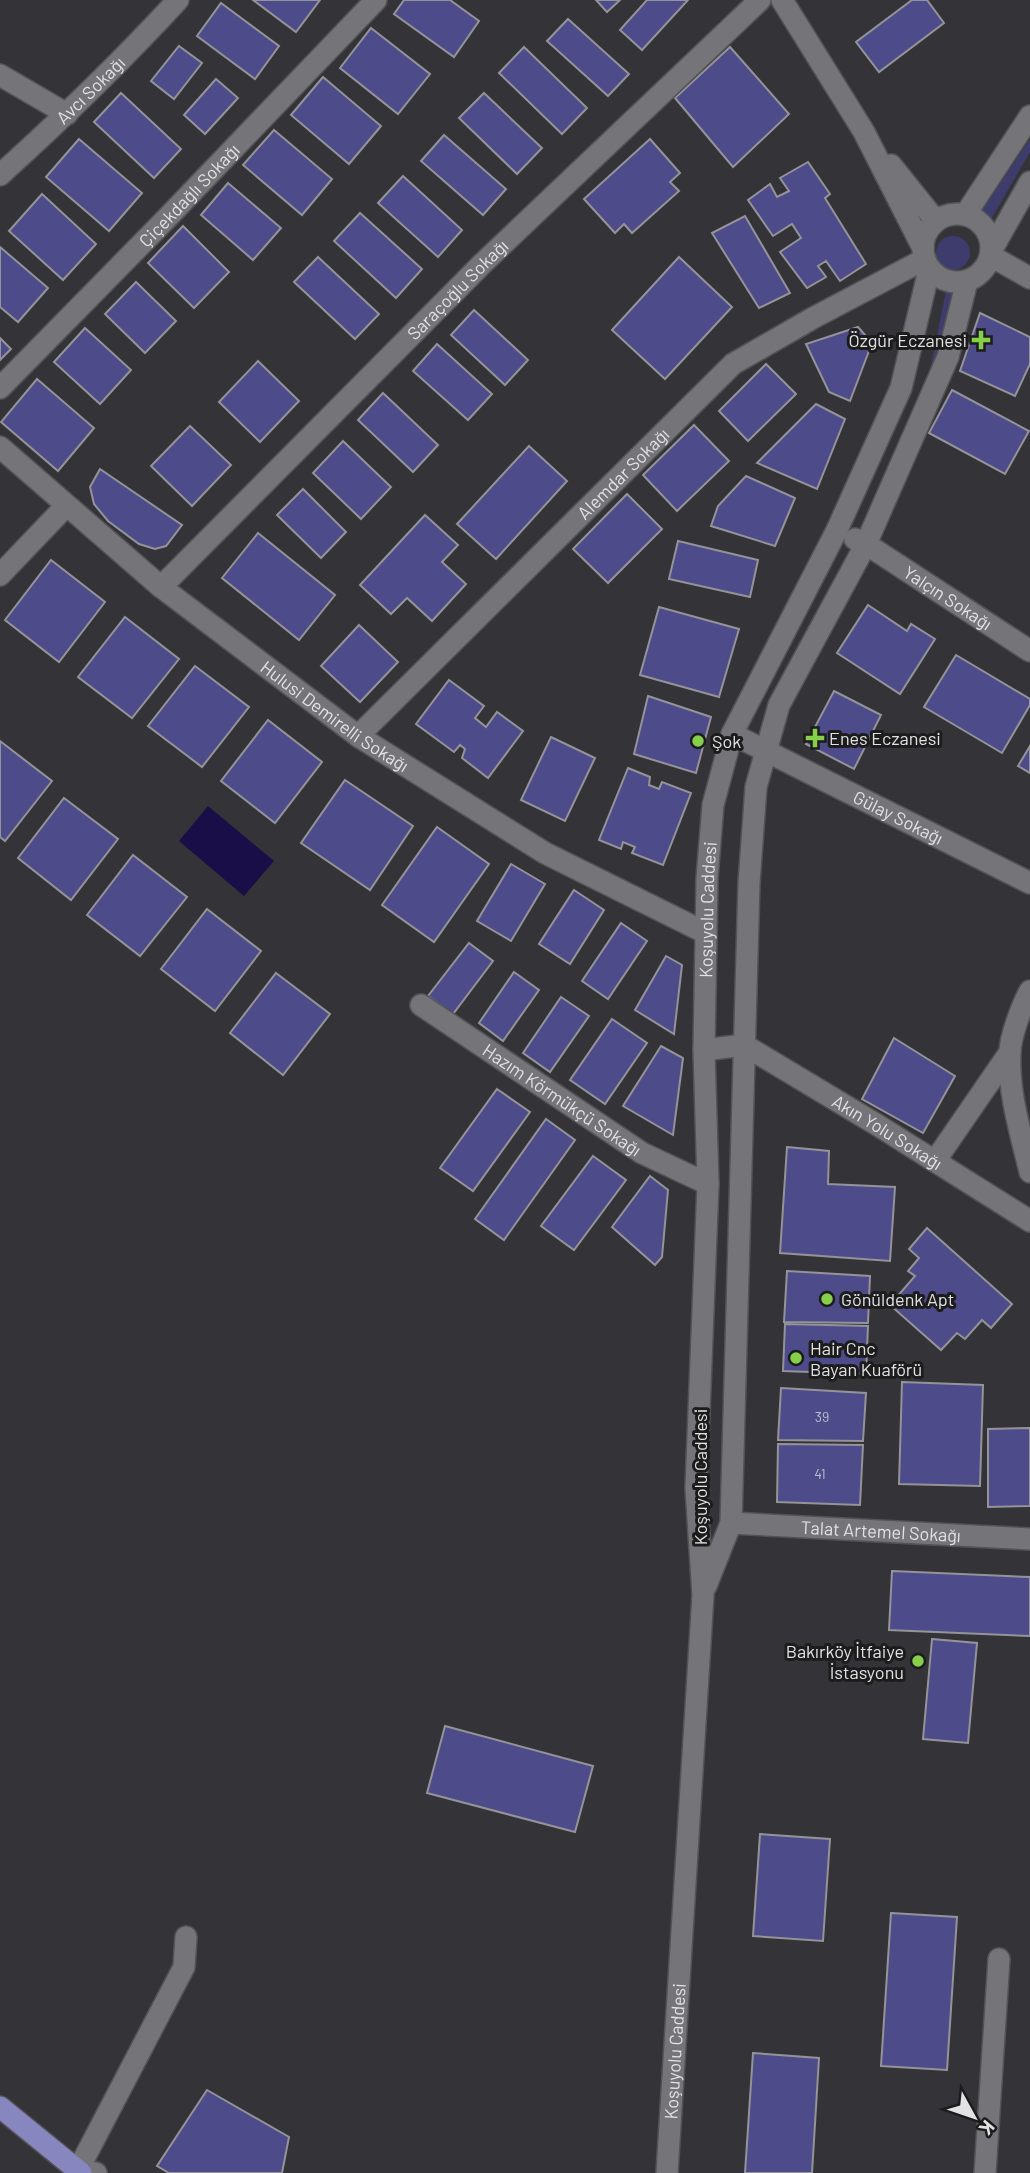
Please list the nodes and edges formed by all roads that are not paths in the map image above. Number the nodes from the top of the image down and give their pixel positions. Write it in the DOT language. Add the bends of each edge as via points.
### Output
graph roads {
  1 [pos="178,0"];
  2 [pos="376,0"];
  3 [pos="760,0"];
  4 [pos="782,0"];
  5 [pos="0,75"];
  6 [pos="67,114"];
  7 [pos="1030,116"];
  8 [pos="864,132"];
  9 [pos="0,175"];
  10 [pos="1030,182"];
  11 [pos="965,215"];
  12 [pos="936,220"];
  13 [pos="991,253"];
  14 [pos="926,259"];
  15 [pos="1030,278"];
  16 [pos="967,281"];
  17 [pos="0,388"];
  18 [pos="0,447"];
  19 [pos="66,506"];
  20 [pos="837,530"];
  21 [pos="866,544"];
  22 [pos="0,575"];
  23 [pos="161,587"];
  24 [pos="1030,651"];
  25 [pos="732,734"];
  26 [pos="358,736"];
  27 [pos="764,751"];
  28 [pos="1030,883"];
  29 [pos="706,933"];
  30 [pos="1030,991"];
  31 [pos="421,1005"];
  32 [pos="744,1045"];
  33 [pos="704,1050"];
  34 [pos="1010,1052"];
  35 [pos="935,1161"];
  36 [pos="1030,1172"];
  37 [pos="708,1184"];
  38 [pos="1030,1221"];
  39 [pos="731,1523"];
  40 [pos="1030,1539"];
  41 [pos="703,1595"];
  42 [pos="186,1937"];
  43 [pos="999,1959"];
  44 [pos="0,2107"];
  45 [pos="85,2172"];
  46 [pos="667,2173"];
  47 [pos="985,2173"];
  1 -- 6 [label="street, Avcı Sokağı"];
  2 -- 17 [label="street, Çiçekdağlı Sokağı"];
  3 -- 23 [label="street, Saraçoğlu Sokağı" via="482,264"];
  4 -- 8 [label="street"];
  5 -- 6 [label="street"];
  6 -- 9 [label="street, Avcı Sokağı"];
  7 -- 11 [label="street"];
  8 -- 12 [label="street"];
  8 -- 14 [label="street"];
  10 -- 13 [label="street"];
  11 -- 12 [label="street"];
  11 -- 13 [label="street" via="988,232"];
  12 -- 14 [label="street" via="925,236"];
  13 -- 15 [label="street"];
  13 -- 16 [label="street" via="986,267"];
  14 -- 16 [label="street" via="944,280"];
  14 -- 20 [label="street, Koşuyolu Caddesi" via="901,388"];
  14 -- 26 [label="street, Alemdar Sokağı" via="733,364"];
  16 -- 21 [label="street, Koşuyolu Caddesi" via="948,357"];
  18 -- 19 [label="street, Hulusi Demirelli Sokağı"];
  19 -- 22 [label="street"];
  19 -- 23 [label="street, Hulusi Demirelli Sokağı"];
  20 -- 21 [label="street, Yalçın Sokağı"];
  20 -- 25 [label="street, Koşuyolu Caddesi"];
  21 -- 24 [label="street, Yalçın Sokağı"];
  21 -- 27 [label="street, Koşuyolu Caddesi" via="779,705"];
  23 -- 26 [label="street, Hulusi Demirelli Sokağı"];
  25 -- 27 [label="street, Gülay Sokağı"];
  25 -- 29 [label="street, Koşuyolu Caddesi" via="713,805"];
  26 -- 29 [label="street, Hulusi Demirelli Sokağı" via="545,853"];
  27 -- 28 [label="street, Gülay Sokağı"];
  27 -- 32 [label="street, Koşuyolu Caddesi" via="756,787 749,883"];
  29 -- 33 [label="street, Koşuyolu Caddesi"];
  30 -- 34 [label="street"];
  31 -- 37 [label="street, Hazım Körmükçü Sokağı" via="642,1153"];
  32 -- 33 [label="street"];
  32 -- 35 [label="street, Akın Yolu Sokağı"];
  32 -- 39 [label="street, Koşuyolu Caddesi"];
  33 -- 37 [label="street, Koşuyolu Caddesi"];
  34 -- 35 [label="street"];
  34 -- 36 [label="street" via="1014,1101"];
  35 -- 38 [label="street, Akın Yolu Sokağı"];
  37 -- 41 [label="street, Koşuyolu Caddesi" via="696,1488"];
  39 -- 40 [label="street, Talat Artemel Sokağı"];
  39 -- 41 [label="street, Koşuyolu Caddesi"];
  41 -- 46 [label="street, Koşuyolu Caddesi"];
  42 -- 45 [label="street" via="184,1967"];
  43 -- 47 [label="street"];
  44 -- 45 [label="main road"];
}
